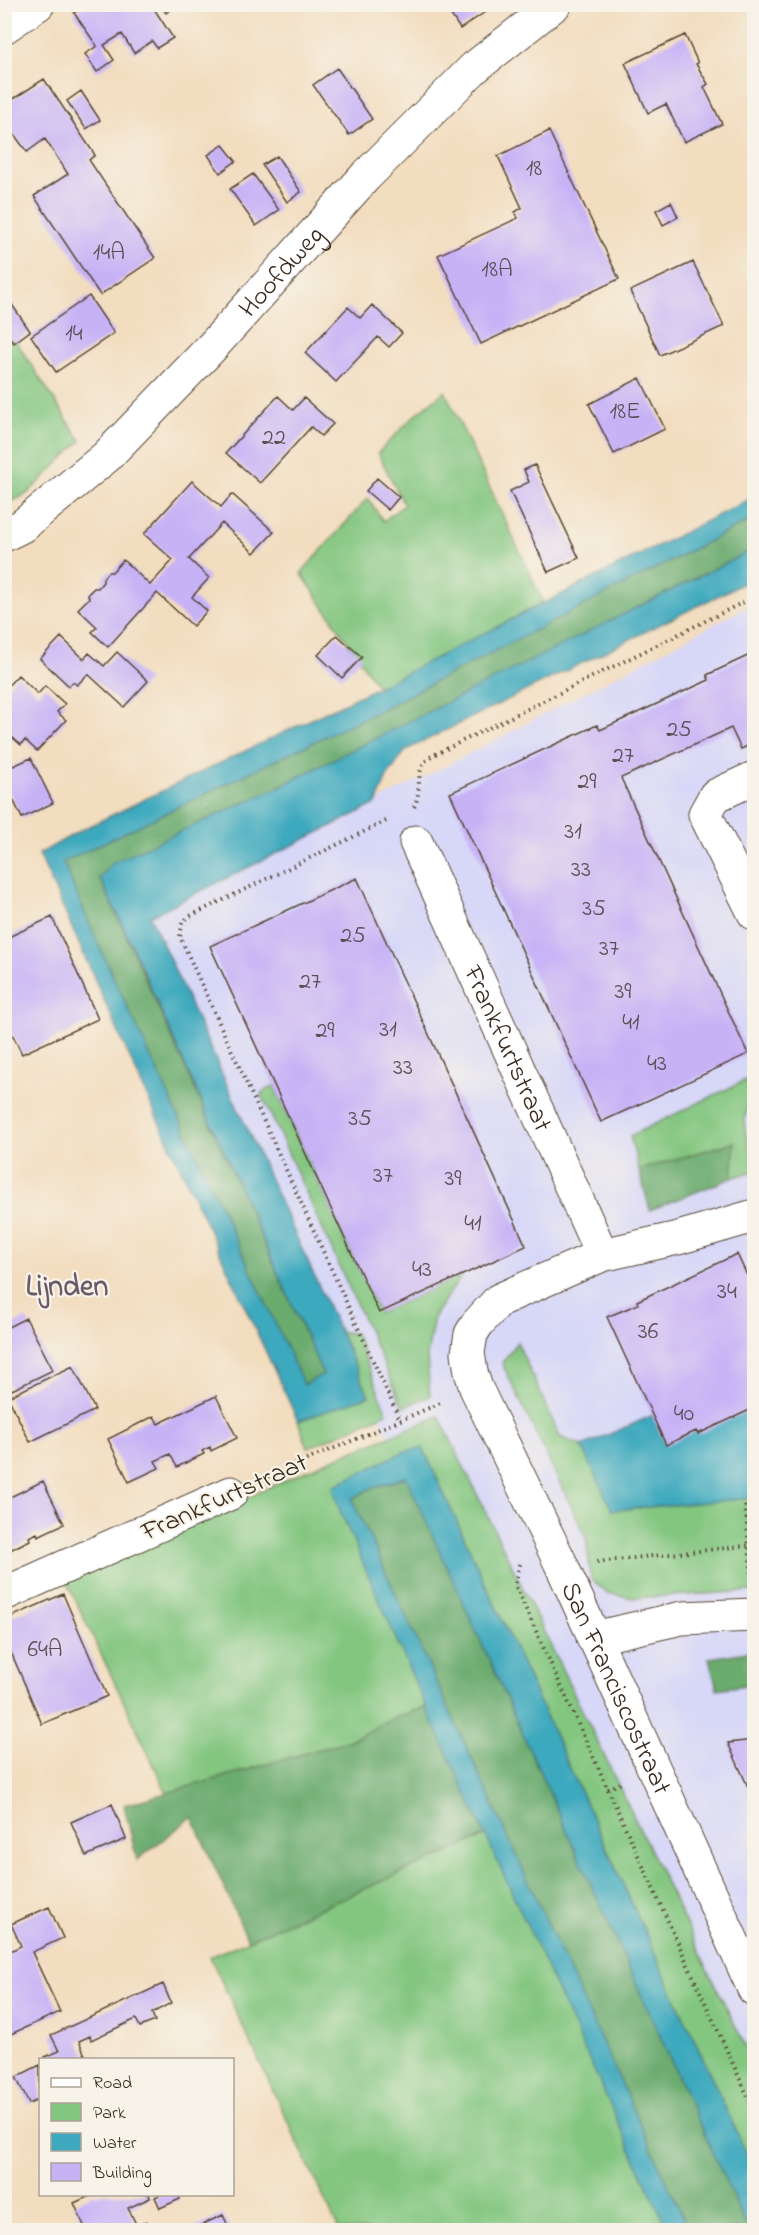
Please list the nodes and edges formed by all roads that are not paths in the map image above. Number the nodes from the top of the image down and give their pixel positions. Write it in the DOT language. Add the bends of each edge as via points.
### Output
graph roads {
  1 [pos="38,4"];
  2 [pos="555,4"];
  3 [pos="4,27"];
  4 [pos="4,535"];
  5 [pos="754,778"];
  6 [pos="416,842"];
  7 [pos="754,913"];
  8 [pos="754,1216"];
  9 [pos="602,1255"];
  10 [pos="231,1492"];
  11 [pos="4,1594"];
  12 [pos="754,1615"];
  13 [pos="593,1638"];
  14 [pos="742,1931"];
  15 [pos="754,1989"];
  1 -- 3 [label="street"];
  2 -- 4 [label="street, Hoofdweg" via="474,68 365,177 106,458 22,526"];
  5 -- 7 [label="street" via="715,795 705,814"];
  6 -- 9 [label="street, Frankfurtstraat"];
  8 -- 9 [label="street"];
  9 -- 13 [label="street, San Franciscostraat" via="499,1300 471,1334 468,1353 476,1388"];
  10 -- 11 [label="street, Frankfurtstraat"];
  12 -- 13 [label="street" via="682,1618"];
  13 -- 14 [label="street, San Franciscostraat"];
  14 -- 15 [label="street, San Franciscostraat"];
}
